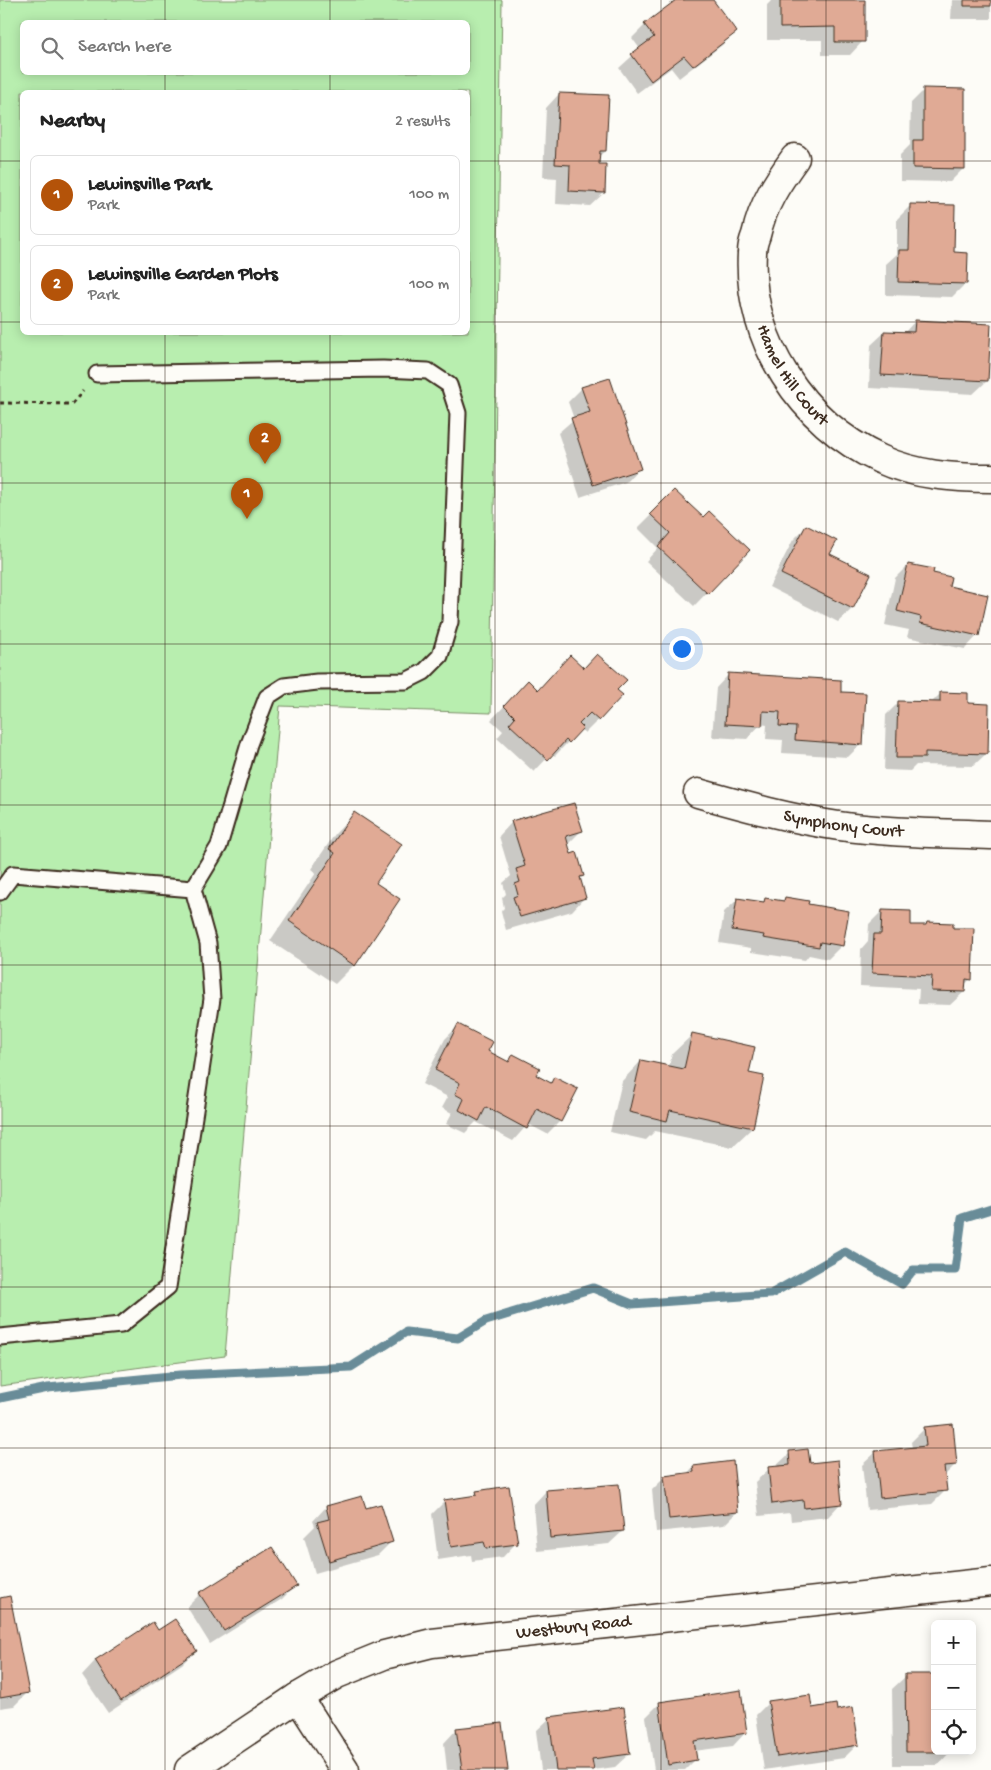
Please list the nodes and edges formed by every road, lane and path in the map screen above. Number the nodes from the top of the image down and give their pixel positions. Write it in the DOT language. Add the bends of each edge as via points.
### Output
graph roads {
  1 [pos="795,158"];
  2 [pos="97,374"];
  3 [pos="0,403"];
  4 [pos="991,478"];
  5 [pos="698,793"];
  6 [pos="991,835"];
  7 [pos="193,889"];
  8 [pos="0,892"];
  9 [pos="0,1336"];
  10 [pos="991,1582"];
  11 [pos="298,1697"];
  12 [pos="189,1770"];
  13 [pos="345,1770"];
  1 -- 4 [label="street, Hamel Hill Court" via="770,195 760,218 752,252 754,300 766,341 786,380 811,410 842,438 880,459 914,471 956,478"];
  2 -- 3 [label="path" via="72,404"];
  2 -- 7 [label="lane" via="428,371 449,385 458,413 450,622 440,656 424,672 406,681 317,682 284,686 266,697 219,846"];
  5 -- 6 [label="street, Symphony Court" via="765,812 838,826 896,832"];
  7 -- 8 [label="lane" via="13,874"];
  7 -- 9 [label="lane" via="208,944 212,999 168,1287 121,1325"];
  10 -- 11 [label="street, Westbury Road" via="432,1643 376,1658 337,1674"];
  11 -- 12 [label="street, Westbury Road"];
  11 -- 13 [label="street"];
}
